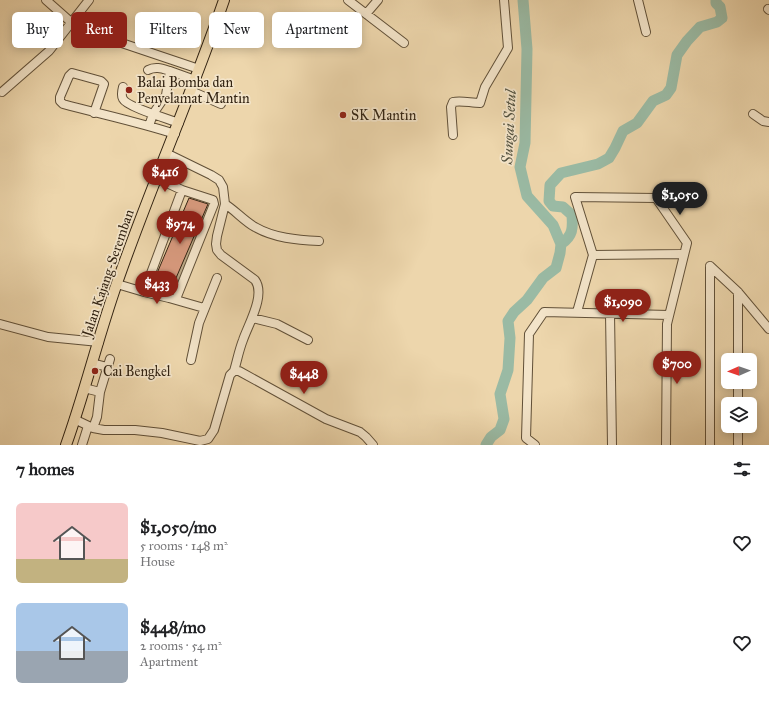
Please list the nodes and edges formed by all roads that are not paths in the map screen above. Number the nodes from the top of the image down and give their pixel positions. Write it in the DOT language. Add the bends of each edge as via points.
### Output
graph roads {
  1 [pos="46,0"];
  2 [pos="89,0"];
  3 [pos="224,0"];
  4 [pos="348,0"];
  5 [pos="378,0"];
  6 [pos="504,0"];
  7 [pos="638,0"];
  8 [pos="80,12"];
  9 [pos="366,14"];
  10 [pos="71,22"];
  11 [pos="71,24"];
  12 [pos="646,32"];
  13 [pos="404,43"];
  14 [pos="127,45"];
  15 [pos="199,69"];
  16 [pos="148,70"];
  17 [pos="170,71"];
  18 [pos="195,80"];
  19 [pos="123,87"];
  20 [pos="191,91"];
  21 [pos="2,92"];
  22 [pos="221,104"];
  23 [pos="94,113"];
  24 [pos="153,114"];
  25 [pos="753,114"];
  26 [pos="769,122"];
  27 [pos="179,123"];
  28 [pos="149,126"];
  29 [pos="175,134"];
  30 [pos="453,135"];
  31 [pos="166,154"];
  32 [pos="156,178"];
  33 [pos="182,190"];
  34 [pos="225,204"];
  35 [pos="318,241"];
  36 [pos="681,254"];
  37 [pos="593,255"];
  38 [pos="217,278"];
  39 [pos="117,284"];
  40 [pos="144,292"];
  41 [pos="738,292"];
  42 [pos="176,300"];
  43 [pos="204,308"];
  44 [pos="576,312"];
  45 [pos="610,313"];
  46 [pos="669,315"];
  47 [pos="252,318"];
  48 [pos="0,324"];
  49 [pos="769,329"];
  50 [pos="308,340"];
  51 [pos="99,342"];
  52 [pos="738,353"];
  53 [pos="191,360"];
  54 [pos="92,362"];
  55 [pos="234,371"];
  56 [pos="84,388"];
  57 [pos="100,392"];
  58 [pos="74,419"];
  59 [pos="91,427"];
  60 [pos="738,433"];
  61 [pos="66,445"];
  62 [pos="82,445"];
  63 [pos="373,445"];
  64 [pos="535,445"];
  65 [pos="612,445"];
  66 [pos="666,445"];
  67 [pos="710,445"];
  68 [pos="738,445"];
  1 -- 10 [label="street"];
  2 -- 8 [label="street"];
  3 -- 15 [label="main road, Jalan Kajang-Seremban"];
  4 -- 9 [label="street"];
  5 -- 9 [label="street"];
  6 -- 30 [label="street" via="508,48 485,87 480,103 458,100 453,102"];
  7 -- 12 [label="street"];
  9 -- 13 [label="street"];
  11 -- 21 [label="street" via="49,51"];
  14 -- 15 [label="street"];
  15 -- 18 [label="main road, Jalan Kajang-Seremban"];
  16 -- 17 [label="street" via="158,68"];
  17 -- 18 [label="street"];
  17 -- 24 [label="street" via="166,95"];
  18 -- 20 [label="main road, Jalan Kajang-Seremban"];
  19 -- 24 [label="street" via="122,94 126,103"];
  20 -- 22 [label="street"];
  20 -- 27 [label="main road, Jalan Kajang-Seremban"];
  23 -- 23 [label="street" via="60,101 72,74 104,84"];
  23 -- 28 [label="street"];
  24 -- 27 [label="street"];
  24 -- 28 [label="street"];
  25 -- 26 [label="street"];
  27 -- 29 [label="main road, Jalan Kajang-Seremban"];
  28 -- 29 [label="street"];
  29 -- 31 [label="main road, Jalan Kajang-Seremban"];
  31 -- 32 [label="main road, Jalan Kajang-Seremban"];
  31 -- 34 [label="street" via="219,180 223,187"];
  32 -- 33 [label="street"];
  32 -- 39 [label="main road, Jalan Kajang-Seremban"];
  33 -- 40 [label="street"];
  33 -- 42 [label="street" via="214,200 214,204"];
  34 -- 35 [label="street" via="268,233 296,240"];
  34 -- 47 [label="street" via="216,236 217,250 258,285 259,291"];
  36 -- 37 [label="street"];
  37 -- 44 [label="street"];
  37 -- 46 [label="street" via="576,197 656,198 687,243"];
  38 -- 43 [label="street"];
  39 -- 40 [label="street"];
  39 -- 51 [label="main road, Jalan Kajang-Seremban"];
  40 -- 42 [label="street"];
  41 -- 49 [label="street"];
  41 -- 52 [label="street"];
  41 -- 67 [label="street" via="710,266"];
  42 -- 43 [label="street"];
  43 -- 53 [label="street"];
  44 -- 45 [label="street"];
  44 -- 64 [label="street" via="544,312 529,334 526,438"];
  45 -- 46 [label="street"];
  45 -- 65 [label="street"];
  46 -- 66 [label="street"];
  47 -- 50 [label="street" via="277,324"];
  47 -- 55 [label="street"];
  48 -- 51 [label="street" via="48,337"];
  51 -- 54 [label="main road, Jalan Kajang-Seremban"];
  54 -- 56 [label="main road, Jalan Kajang-Seremban"];
  54 -- 57 [label="street" via="109,363"];
  55 -- 59 [label="street" via="230,376 214,430 208,438 200,441 162,433"];
  55 -- 63 [label="street" via="245,374 326,419 360,432"];
  56 -- 57 [label="street"];
  56 -- 58 [label="main road, Jalan Kajang-Seremban"];
  57 -- 59 [label="street" via="97,417"];
  58 -- 59 [label="street"];
  58 -- 61 [label="main road, Jalan Kajang-Seremban"];
  59 -- 62 [label="street"];
  60 -- 68 [label="street"];
}
